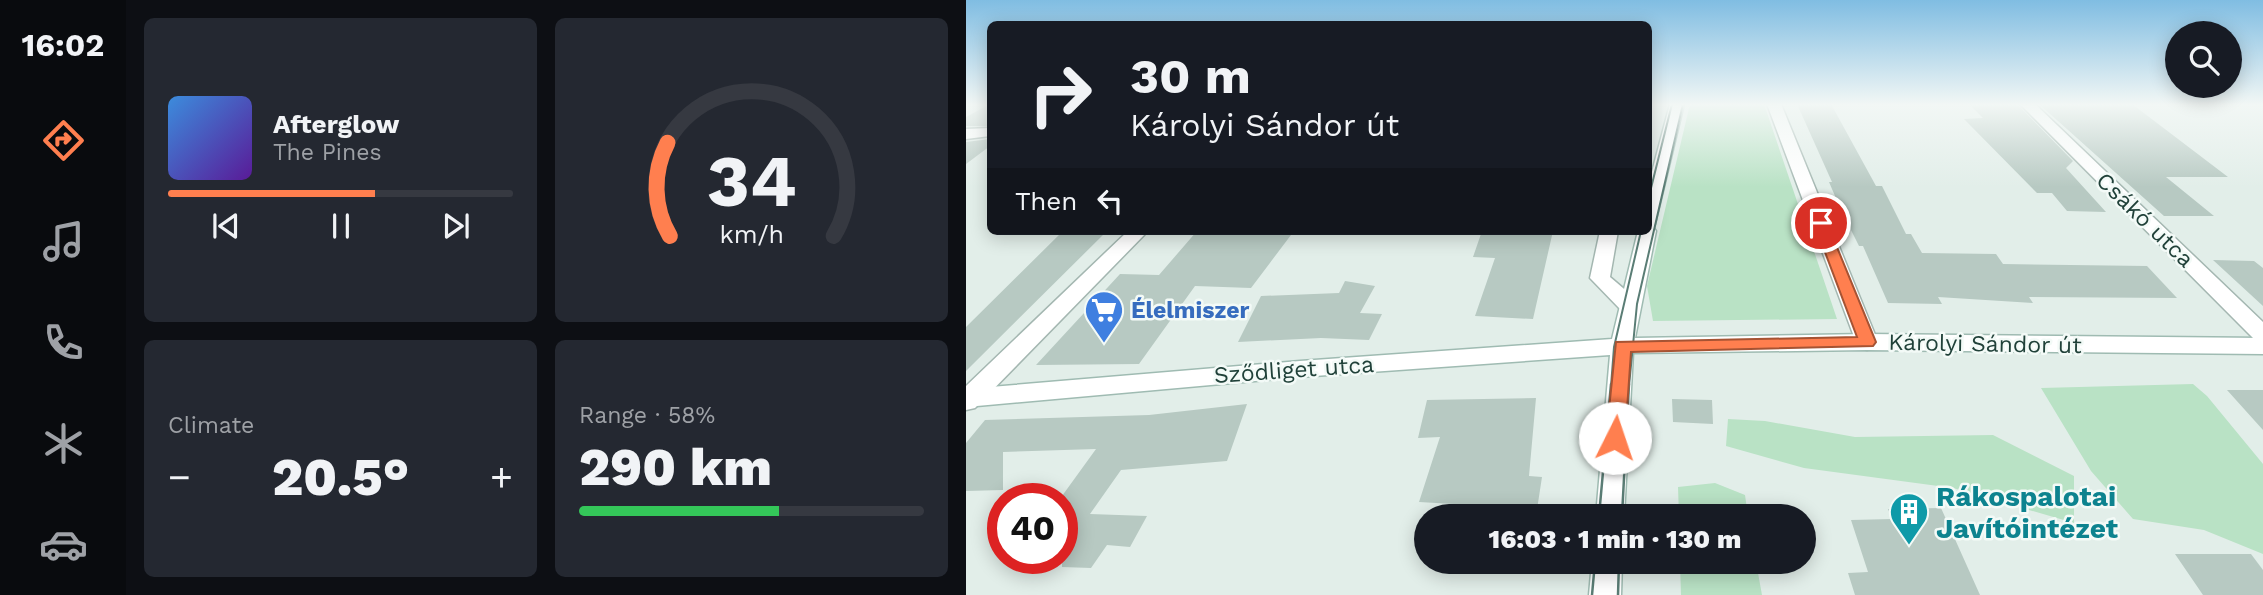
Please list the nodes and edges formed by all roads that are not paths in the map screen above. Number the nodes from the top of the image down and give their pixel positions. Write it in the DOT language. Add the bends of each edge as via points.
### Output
graph roads {
  1 [pos="987,132"];
  2 [pos="1670,132"];
  3 [pos="1785,132"];
  4 [pos="2054,132"];
  5 [pos="966,134"];
  6 [pos="1652,207"];
  7 [pos="1135,235"];
  8 [pos="1608,235"];
  9 [pos="1646,235"];
  10 [pos="1629,305"];
  11 [pos="2263,335"];
  12 [pos="1867,342"];
  13 [pos="1622,346"];
  14 [pos="2263,346"];
  15 [pos="967,399"];
  16 [pos="1611,504"];
  17 [pos="1606,574"];
  18 [pos="1605,595"];
  1 -- 5 [label="street"];
  2 -- 6 [label="street"];
  3 -- 12 [label="street"];
  4 -- 11 [label="street, Csákó utca"];
  7 -- 15 [label="street"];
  8 -- 10 [label="street" via="1600,278"];
  9 -- 10 [label="street"];
  10 -- 13 [label="street"];
  12 -- 13 [label="street, Károlyi Sándor út"];
  12 -- 14 [label="street, Károlyi Sándor út"];
  13 -- 15 [label="street, Sződliget utca"];
  13 -- 16 [label="street"];
  17 -- 18 [label="street"];
}
